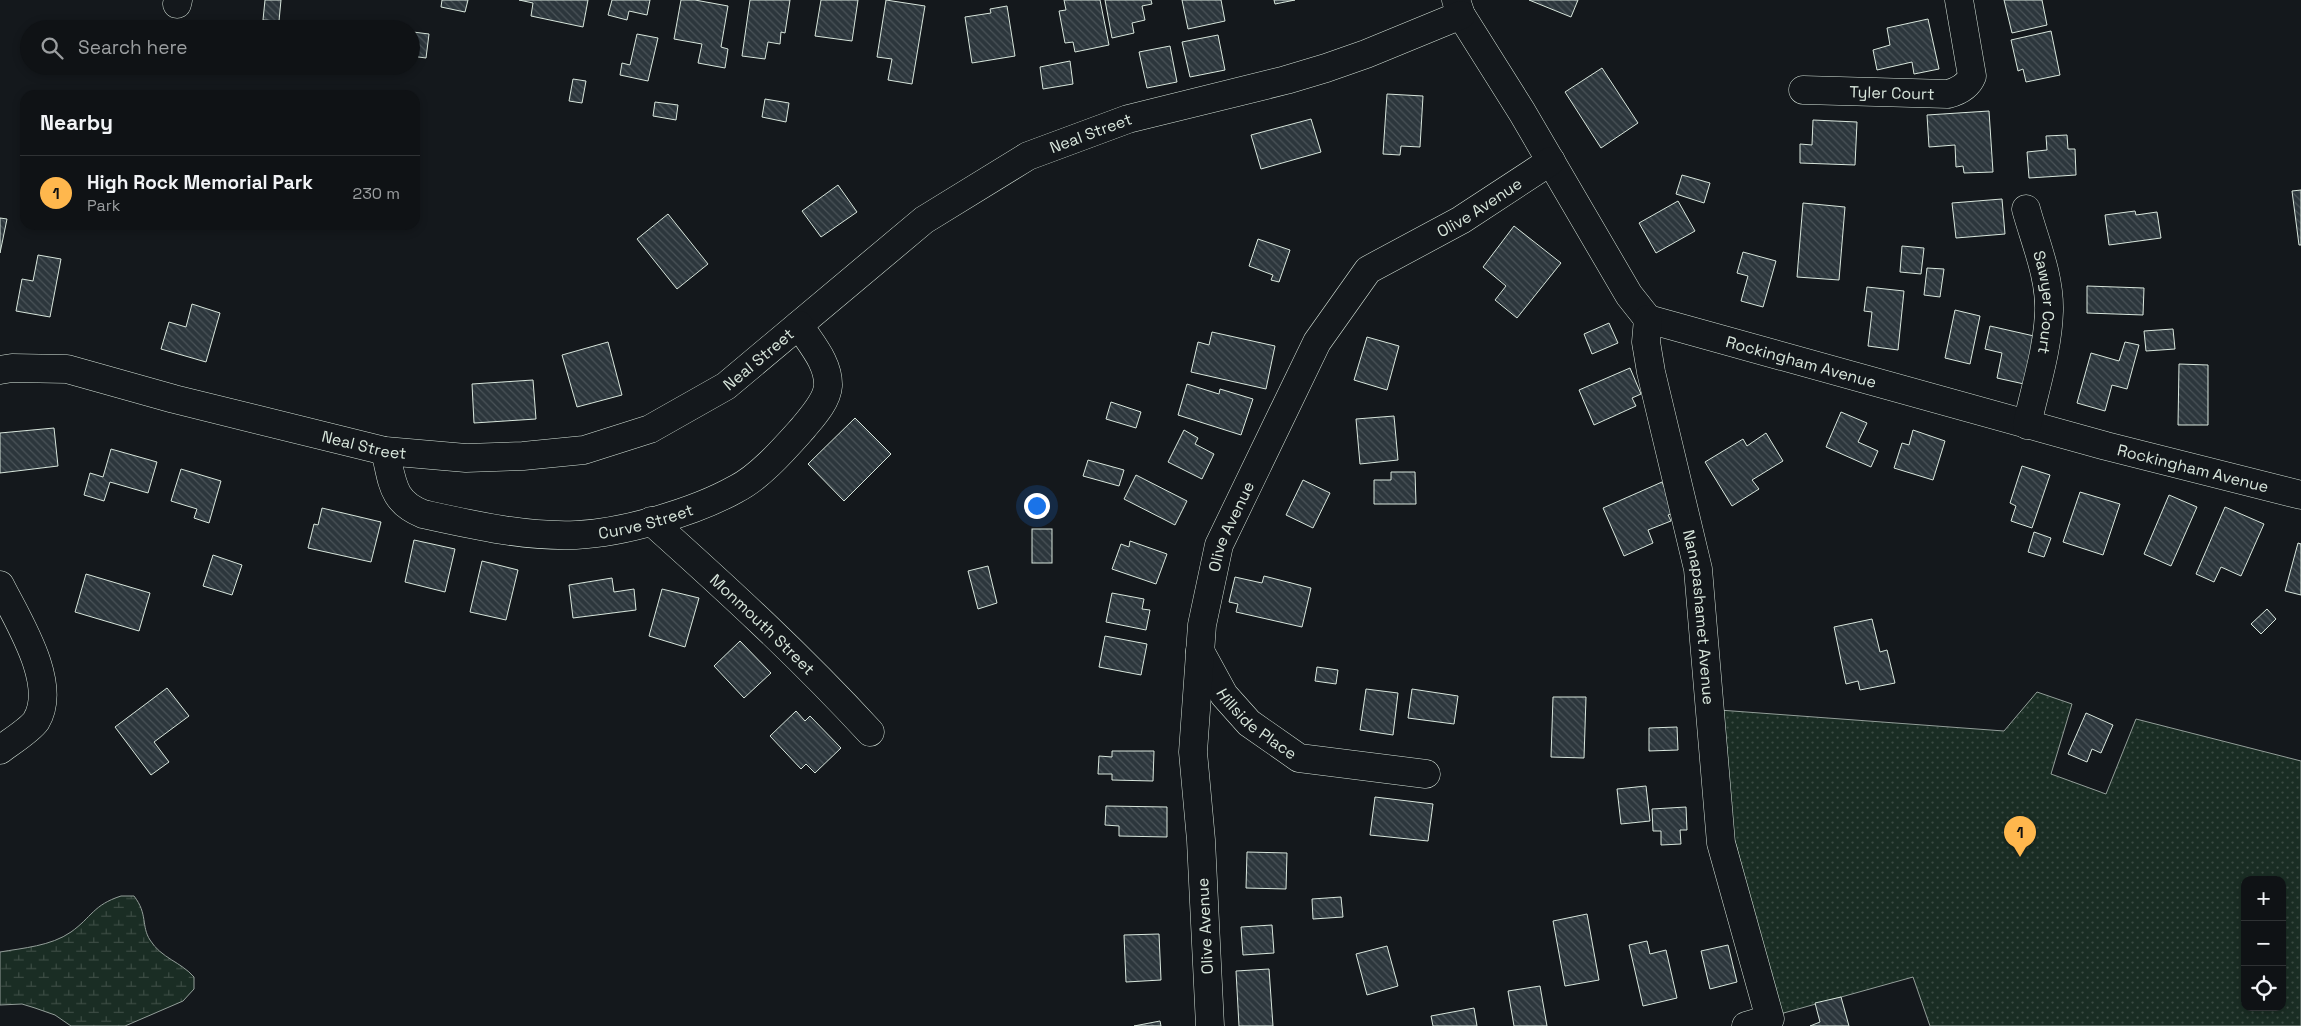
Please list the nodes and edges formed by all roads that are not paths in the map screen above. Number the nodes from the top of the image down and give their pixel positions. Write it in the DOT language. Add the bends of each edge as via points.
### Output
graph roads {
  1 [pos="1959,0"];
  2 [pos="1458,8"];
  3 [pos="1803,90"];
  4 [pos="1551,161"];
  5 [pos="2026,210"];
  6 [pos="1648,319"];
  7 [pos="799,325"];
  8 [pos="0,370"];
  9 [pos="2026,425"];
  10 [pos="384,451"];
  11 [pos="2301,495"];
  12 [pos="651,521"];
  13 [pos="0,585"];
  14 [pos="1200,651"];
  15 [pos="870,732"];
  16 [pos="0,750"];
  17 [pos="1426,774"];
  18 [pos="1210,1026"];
  19 [pos="1746,1026"];
  1 -- 3 [label="street, Tyler Court" via="1972,76 1965,86 1948,94"];
  2 -- 4 [label="street"];
  2 -- 7 [label="street, Neal Street" via="1366,54 1326,68 1128,119 1028,156 924,220"];
  4 -- 6 [label="street" via="1629,295"];
  4 -- 14 [label="street, Olive Avenue" via="1461,220 1368,270 1318,342 1219,545 1202,625"];
  5 -- 9 [label="street, Sawyer Court" via="2046,277 2049,310 2046,341"];
  6 -- 9 [label="street, Rockingham Avenue"];
  6 -- 19 [label="street, Nanapashamet Avenue" via="1646,342 1651,372 1698,569 1721,843 1770,1019"];
  7 -- 10 [label="street, Neal Street" via="726,386 650,429 584,450 466,458"];
  7 -- 12 [label="street, Curve Street" via="824,364 828,387 818,410 769,463 737,489 677,514"];
  8 -- 10 [label="street, Neal Street" via="67,369"];
  9 -- 11 [label="street, Rockingham Avenue"];
  10 -- 12 [label="street, Curve Street" via="397,496 409,508 422,514 535,534 577,535 624,529"];
  12 -- 15 [label="street, Monmouth Street" via="813,670"];
  13 -- 16 [label="street" via="42,679 44,698 36,722"];
  14 -- 17 [label="street, Hillside Place" via="1224,695 1249,723 1299,758"];
  14 -- 18 [label="street, Olive Avenue" via="1193,752 1201,840"];
}
